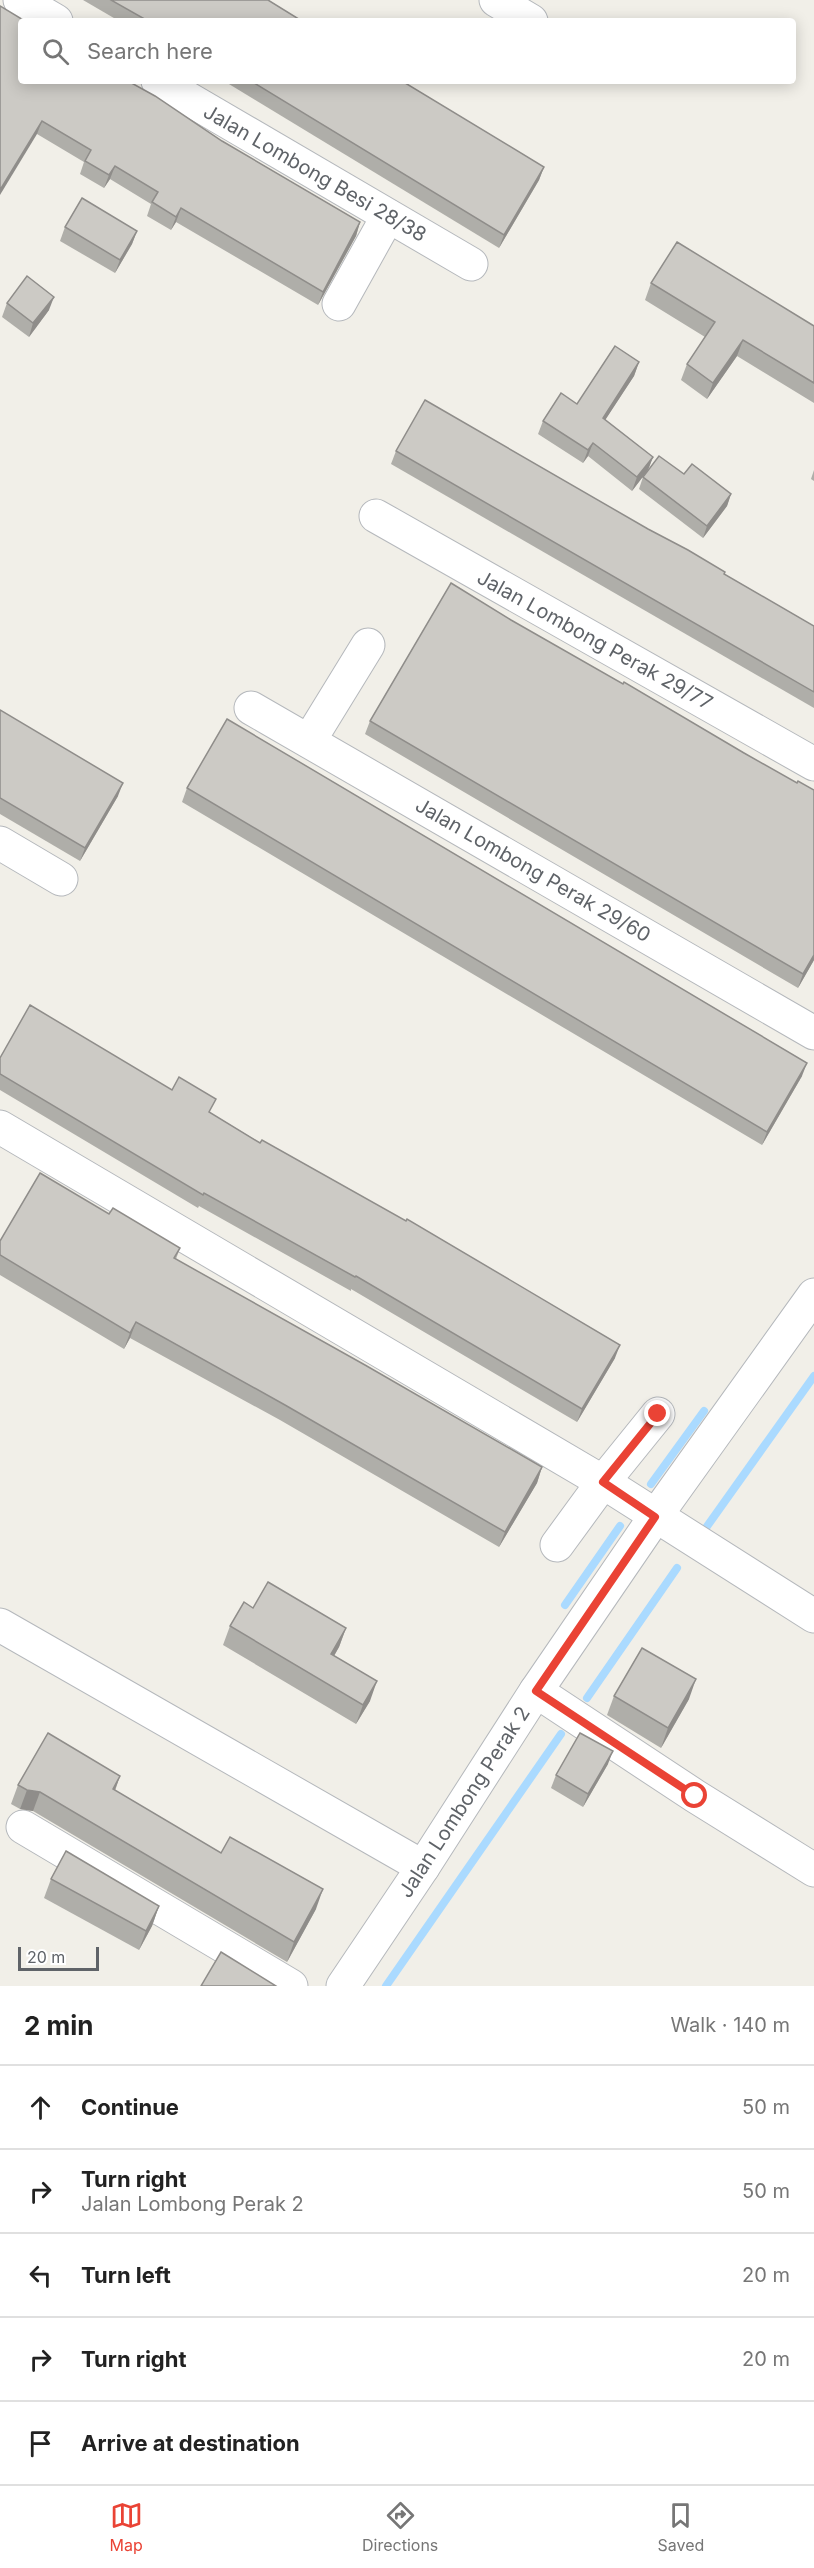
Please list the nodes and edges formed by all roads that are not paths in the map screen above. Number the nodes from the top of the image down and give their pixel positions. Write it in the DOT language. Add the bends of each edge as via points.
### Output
graph roads {
  1 [pos="20,0"];
  2 [pos="496,0"];
  3 [pos="51,18"];
  4 [pos="526,18"];
  5 [pos="163,84"];
  6 [pos="388,216"];
  7 [pos="471,264"];
  8 [pos="339,304"];
  9 [pos="376,516"];
  10 [pos="368,645"];
  11 [pos="251,708"];
  12 [pos="309,741"];
  13 [pos="814,764"];
  14 [pos="0,843"];
  15 [pos="61,879"];
  16 [pos="812,1028"];
  17 [pos="0,1127"];
  18 [pos="814,1295"];
  19 [pos="658,1414"];
  20 [pos="603,1482"];
  21 [pos="655,1517"];
  22 [pos="557,1545"];
  23 [pos="814,1616"];
  24 [pos="0,1625"];
  25 [pos="536,1691"];
  26 [pos="23,1827"];
  27 [pos="423,1868"];
  28 [pos="814,1870"];
  29 [pos="291,1986"];
  30 [pos="343,1986"];
  1 -- 3 [label="street"];
  2 -- 4 [label="street"];
  5 -- 6 [label="street, Jalan Lombong Besi 28/38"];
  6 -- 7 [label="street, Jalan Lombong Besi 28/38"];
  6 -- 8 [label="street"];
  9 -- 13 [label="street, Jalan Lombong Perak 29/77"];
  10 -- 12 [label="street"];
  11 -- 12 [label="street, Jalan Lombong Perak 29/60"];
  12 -- 16 [label="street, Jalan Lombong Perak 29/60"];
  14 -- 15 [label="street"];
  17 -- 20 [label="street"];
  18 -- 21 [label="street, Jalan Lombong Perak 2"];
  19 -- 20 [label="street"];
  20 -- 21 [label="street"];
  20 -- 22 [label="street"];
  21 -- 23 [label="street"];
  21 -- 25 [label="street, Jalan Lombong Perak 2"];
  24 -- 27 [label="street"];
  25 -- 27 [label="street, Jalan Lombong Perak 2"];
  25 -- 28 [label="street"];
  26 -- 29 [label="street"];
  27 -- 30 [label="street, Jalan Lombong Perak 2"];
}
